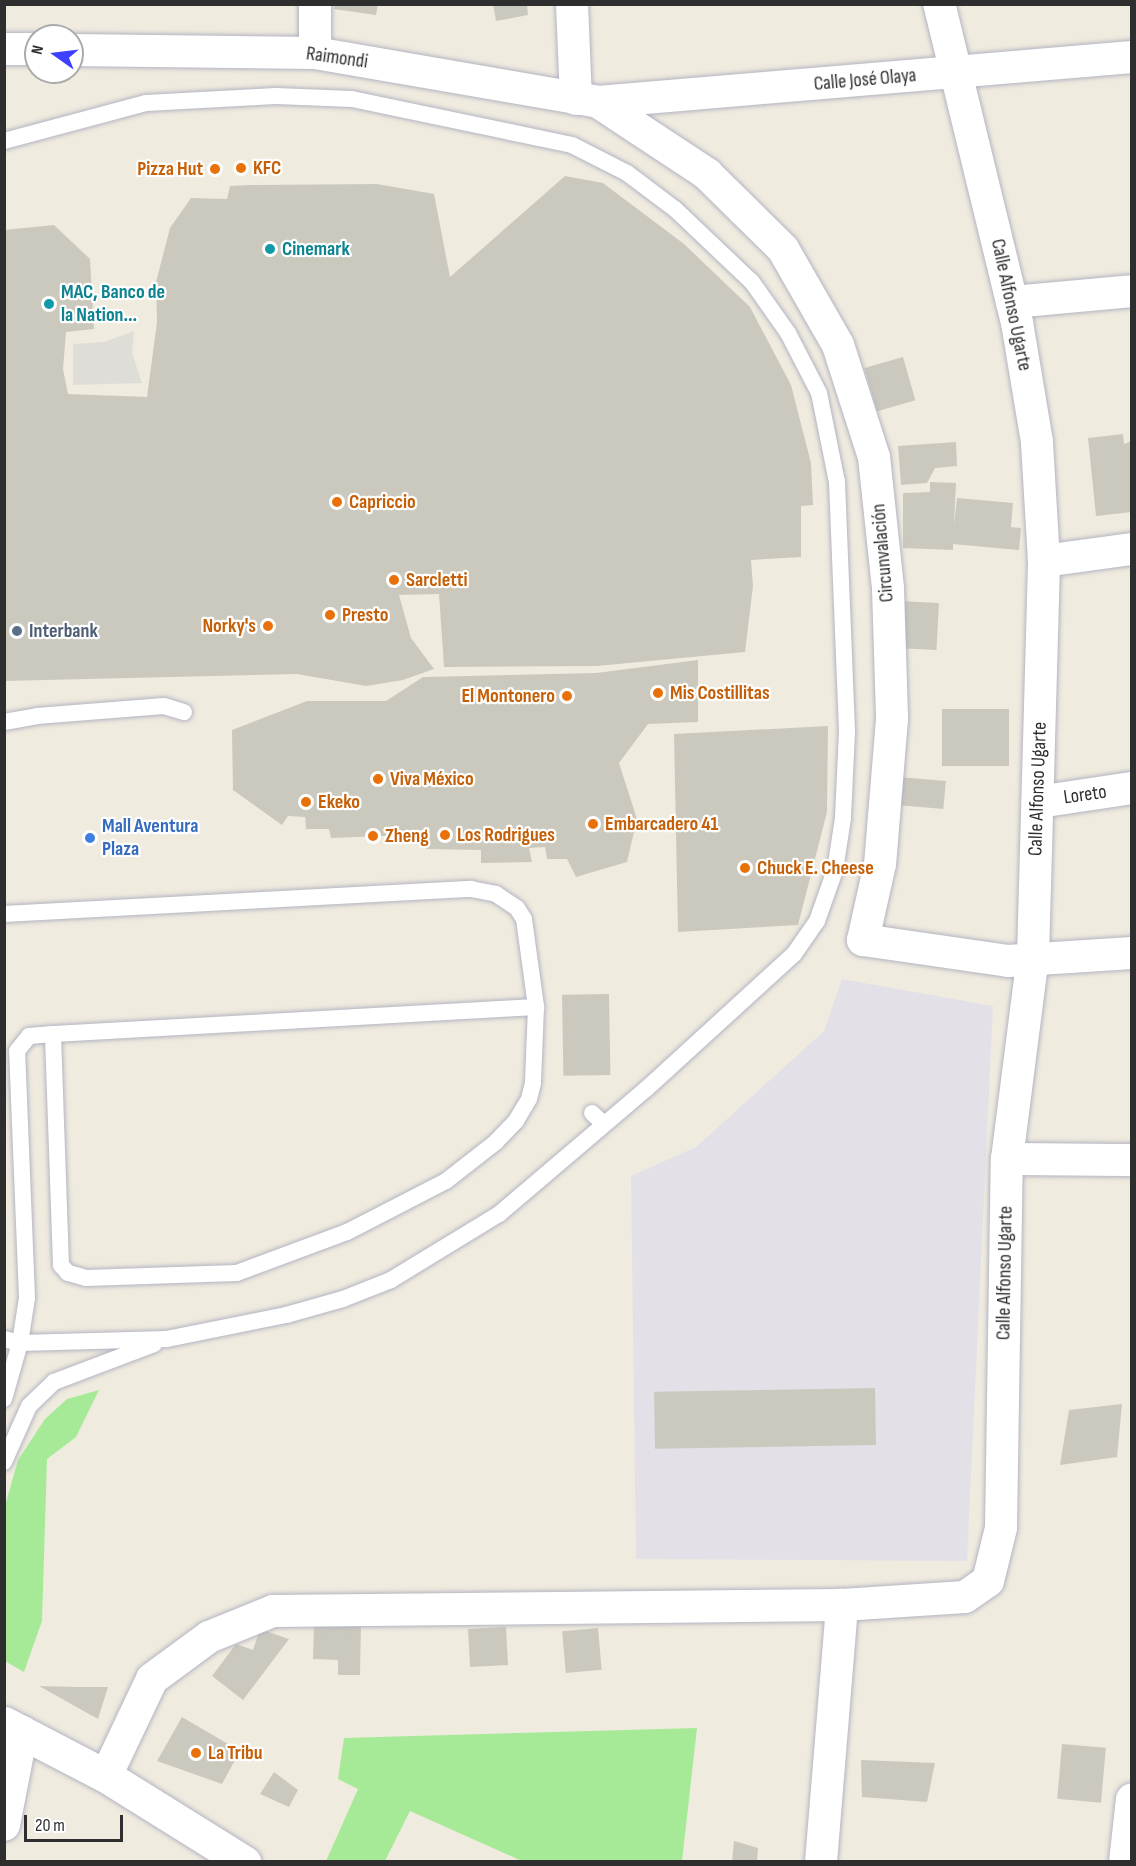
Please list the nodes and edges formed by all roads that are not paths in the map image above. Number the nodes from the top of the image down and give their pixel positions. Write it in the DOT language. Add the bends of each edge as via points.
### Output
graph roads {
  1 [pos="315,4"];
  2 [pos="572,4"];
  3 [pos="939,4"];
  4 [pos="4,50"];
  5 [pos="24,50"];
  6 [pos="84,50"];
  7 [pos="315,53"];
  8 [pos="1131,57"];
  9 [pos="959,73"];
  10 [pos="587,100"];
  11 [pos="4,141"];
  12 [pos="1131,291"];
  13 [pos="1012,302"];
  14 [pos="1131,549"];
  15 [pos="1044,561"];
  16 [pos="184,712"];
  17 [pos="4,722"];
  18 [pos="1131,788"];
  19 [pos="1038,802"];
  20 [pos="4,914"];
  21 [pos="1131,953"];
  22 [pos="1033,957"];
  23 [pos="536,1007"];
  24 [pos="53,1035"];
  25 [pos="1007,1159"];
  26 [pos="1131,1160"];
  27 [pos="167,1339"];
  28 [pos="12,1341"];
  29 [pos="4,1399"];
  30 [pos="4,1462"];
  31 [pos="842,1605"];
  32 [pos="13,1728"];
  33 [pos="106,1776"];
  34 [pos="1131,1799"];
  35 [pos="4,1825"];
  36 [pos="244,1862"];
  37 [pos="821,1862"];
  38 [pos="1125,1862"];
  1 -- 7 [label="street"];
  2 -- 10 [label="street"];
  3 -- 9 [label="street, Calle Alfonso Ugarte"];
  4 -- 5 [label="street"];
  6 -- 7 [label="street, Raimondi"];
  7 -- 10 [label="street, Raimondi"];
  8 -- 9 [label="street, Calle José Olaya"];
  9 -- 10 [label="street, Calle José Olaya"];
  9 -- 13 [label="street, Calle Alfonso Ugarte"];
  10 -- 22 [label="street, Circunvalación" via="707,174 783,249 838,345 874,458 888,589 892,719 880,864 863,940 1008,961"];
  11 -- 27 [label="lane" via="137,104 276,96 352,99 572,145 627,173 675,209 752,282 788,333 819,393 837,482 847,732 843,818 835,870 817,921 794,954 598,1118 499,1214 392,1280 286,1315"];
  12 -- 13 [label="street"];
  13 -- 15 [label="street, Calle Alfonso Ugarte" via="1037,442"];
  14 -- 15 [label="street"];
  15 -- 19 [label="street, Calle Alfonso Ugarte"];
  16 -- 17 [label="lane" via="165,706"];
  18 -- 19 [label="street, Loreto"];
  19 -- 22 [label="street, Calle Alfonso Ugarte"];
  20 -- 23 [label="lane" via="471,889 496,894 517,908 524,919"];
  21 -- 22 [label="street"];
  22 -- 25 [label="street, Calle Alfonso Ugarte"];
  23 -- 24 [label="lane"];
  23 -- 24 [label="lane" via="529,1099 516,1121 496,1142 446,1181 347,1232 237,1273 86,1278 68,1273 61,1265"];
  24 -- 28 [label="lane" via="29,1036 17,1051 27,1298"];
  25 -- 26 [label="street"];
  25 -- 31 [label="street, Calle Alfonso Ugarte" via="1001,1528 988,1581 965,1597"];
  27 -- 28 [label="lane"];
  27 -- 30 [label="lane" via="54,1382 29,1406"];
  28 -- 29 [label="lane"];
  31 -- 33 [label="street" via="273,1611 209,1637 152,1679"];
  31 -- 37 [label="street"];
  32 -- 33 [label="main road"];
  32 -- 35 [label="street"];
  33 -- 36 [label="main road"];
  34 -- 38 [label="street"];
}
